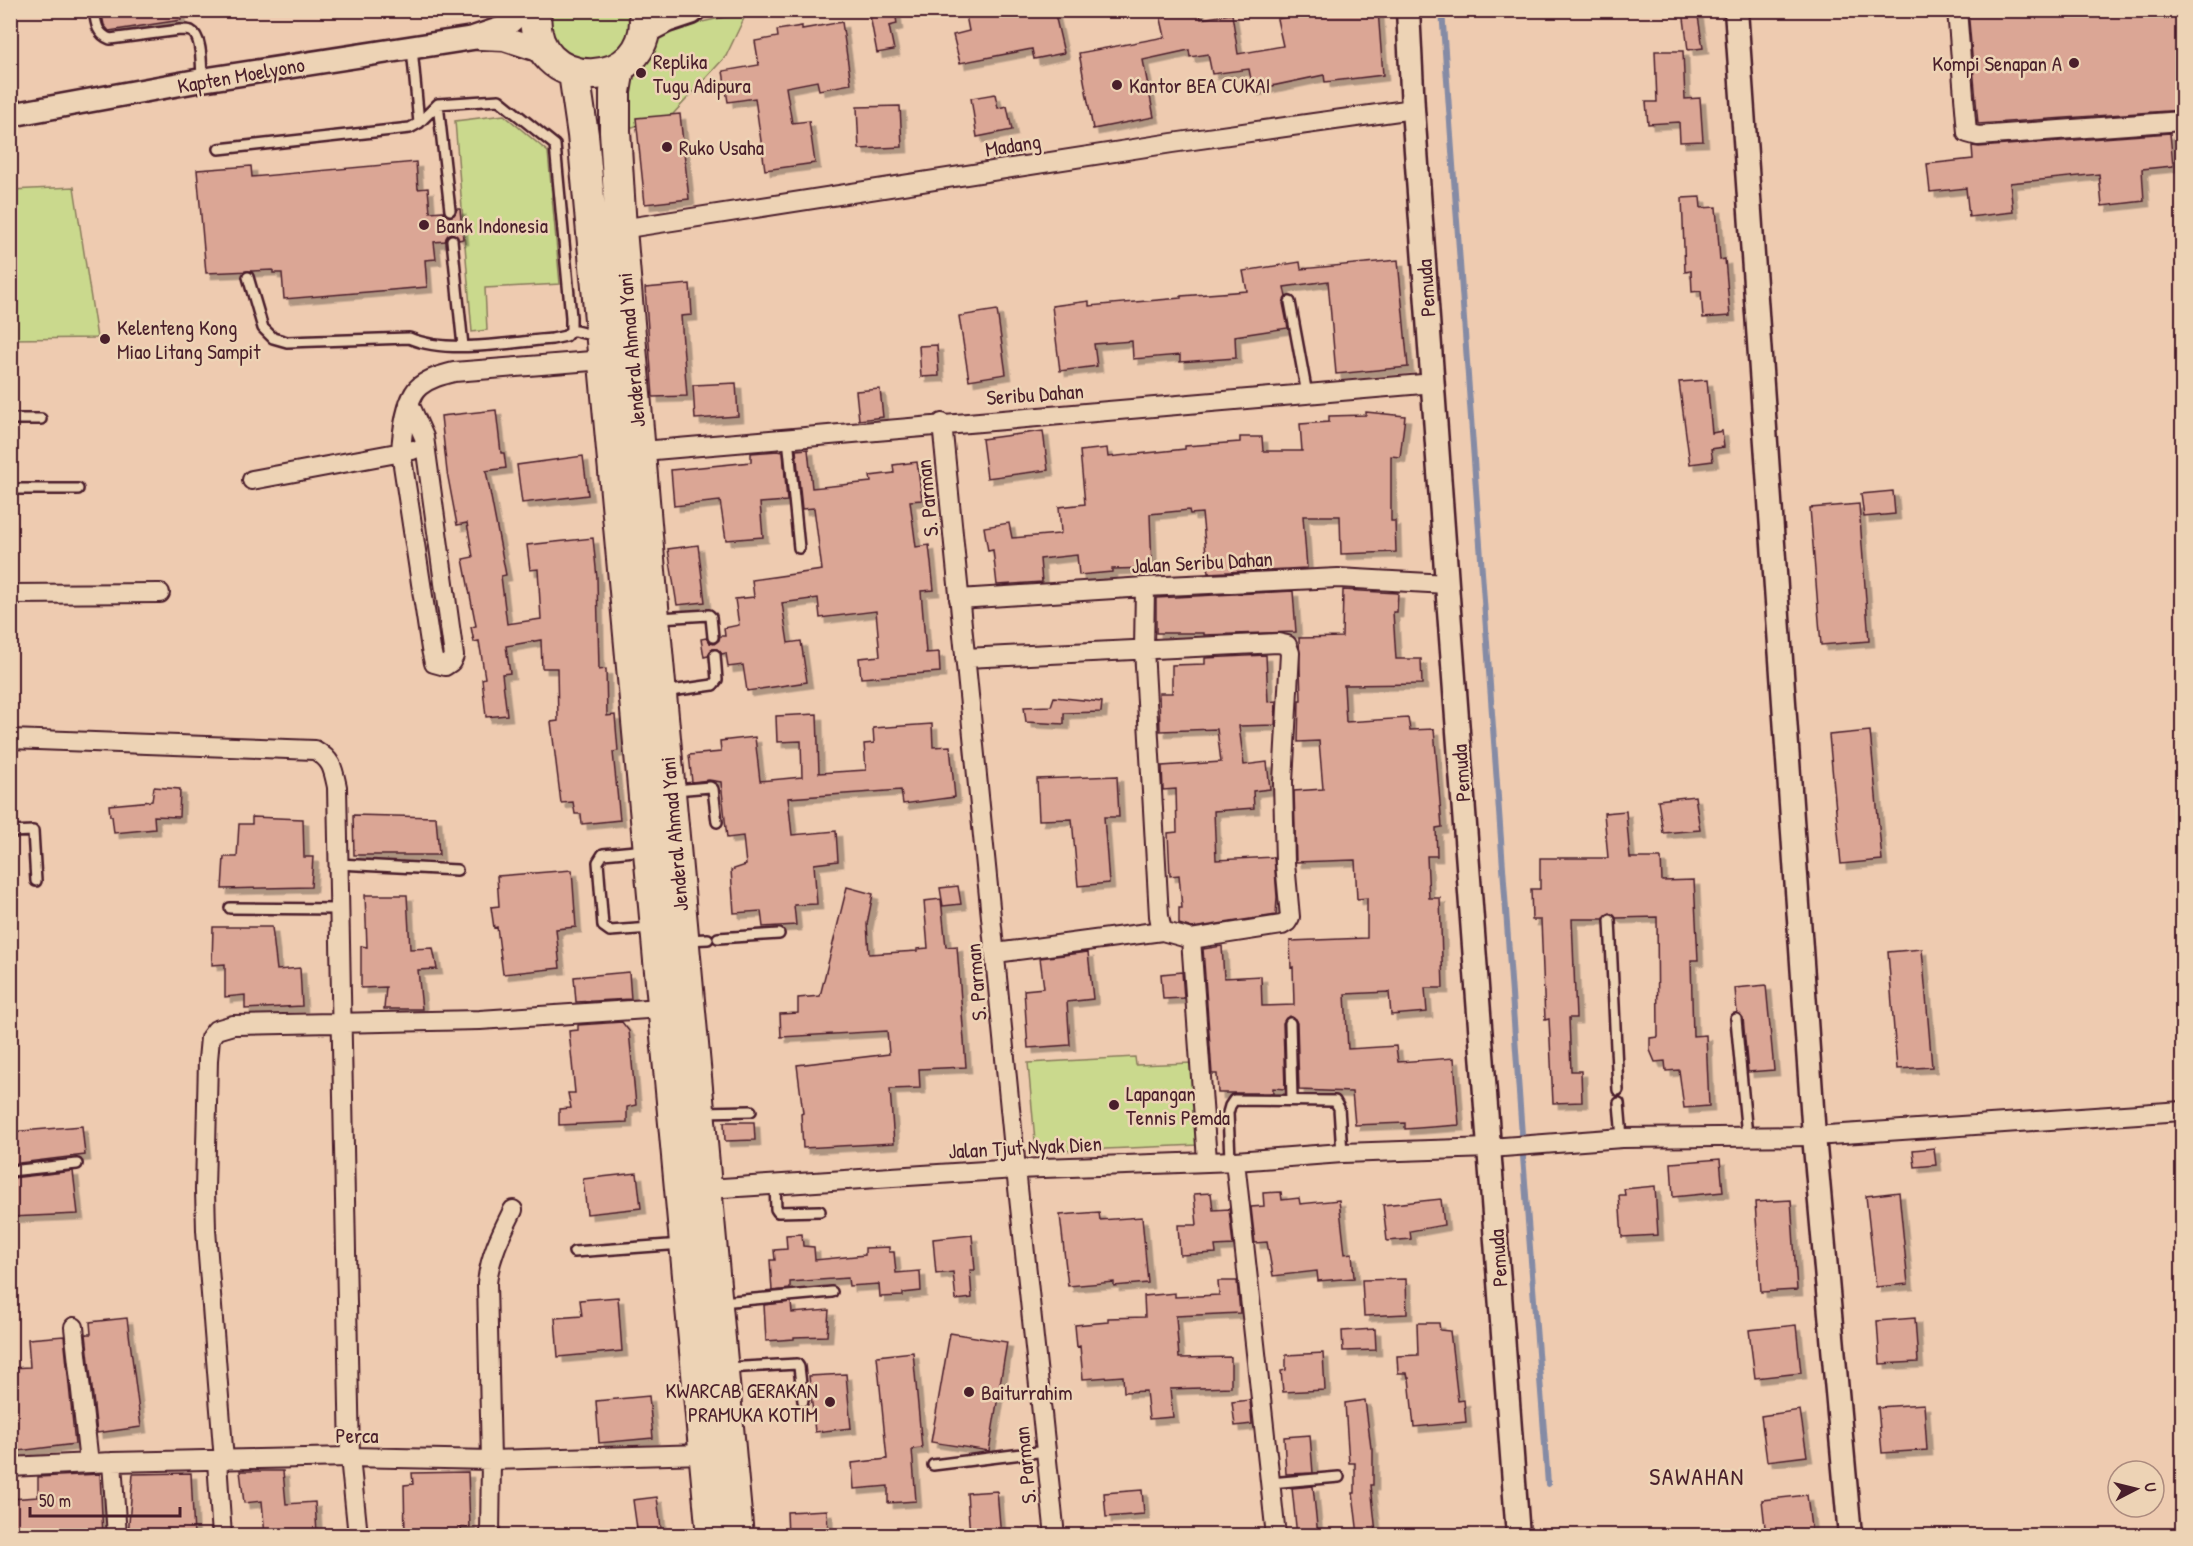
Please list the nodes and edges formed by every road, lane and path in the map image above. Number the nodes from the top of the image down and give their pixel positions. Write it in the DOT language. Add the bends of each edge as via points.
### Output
graph roads {
  1 [pos="94,10"];
  2 [pos="524,10"];
  3 [pos="536,10"];
  4 [pos="1408,10"];
  5 [pos="1736,10"];
  6 [pos="1957,10"];
  7 [pos="661,17"];
  8 [pos="473,38"];
  9 [pos="412,48"];
  10 [pos="545,52"];
  11 [pos="619,68"];
  12 [pos="574,73"];
  13 [pos="202,81"];
  14 [pos="438,104"];
  15 [pos="1413,109"];
  16 [pos="10,115"];
  17 [pos="2182,121"];
  18 [pos="420,123"];
  19 [pos="219,149"];
  20 [pos="450,210"];
  21 [pos="621,229"];
  22 [pos="452,240"];
  23 [pos="248,277"];
  24 [pos="1290,302"];
  25 [pos="571,330"];
  26 [pos="463,346"];
  27 [pos="602,349"];
  28 [pos="1434,383"];
  29 [pos="1307,394"];
  30 [pos="409,403"];
  31 [pos="10,419"];
  32 [pos="42,419"];
  33 [pos="942,423"];
  34 [pos="788,438"];
  35 [pos="425,448"];
  36 [pos="401,452"];
  37 [pos="626,452"];
  38 [pos="252,480"];
  39 [pos="10,489"];
  40 [pos="78,489"];
  41 [pos="799,548"];
  42 [pos="1447,584"];
  43 [pos="1145,587"];
  44 [pos="160,593"];
  45 [pos="10,594"];
  46 [pos="959,599"];
  47 [pos="654,618"];
  48 [pos="713,637"];
  49 [pos="1144,649"];
  50 [pos="715,655"];
  51 [pos="965,658"];
  52 [pos="661,692"];
  53 [pos="10,739"];
  54 [pos="669,790"];
  55 [pos="717,822"];
  56 [pos="10,832"];
  57 [pos="648,850"];
  58 [pos="339,864"];
  59 [pos="457,870"];
  60 [pos="36,881"];
  61 [pos="230,908"];
  62 [pos="340,909"];
  63 [pos="1610,920"];
  64 [pos="1162,931"];
  65 [pos="779,934"];
  66 [pos="680,938"];
  67 [pos="1191,939"];
  68 [pos="996,953"];
  69 [pos="662,1008"];
  70 [pos="1736,1019"];
  71 [pos="342,1023"];
  72 [pos="1290,1023"];
  73 [pos="1618,1090"];
  74 [pos="1292,1100"];
  75 [pos="1619,1103"];
  76 [pos="751,1111"];
  77 [pos="2182,1111"];
  78 [pos="700,1113"];
  79 [pos="1747,1136"];
  80 [pos="1814,1136"];
  81 [pos="1622,1138"];
  82 [pos="1490,1148"];
  83 [pos="1342,1153"];
  84 [pos="1207,1160"];
  85 [pos="1233,1160"];
  86 [pos="76,1164"];
  87 [pos="1016,1169"];
  88 [pos="10,1171"];
  89 [pos="775,1185"];
  90 [pos="707,1190"];
  91 [pos="513,1210"];
  92 [pos="820,1211"];
  93 [pos="684,1243"];
  94 [pos="574,1252"];
  95 [pos="832,1292"];
  96 [pos="716,1302"];
  97 [pos="74,1327"];
  98 [pos="722,1369"];
  99 [pos="803,1401"];
  100 [pos="1046,1451"];
  101 [pos="704,1454"];
  102 [pos="350,1457"];
  103 [pos="491,1460"];
  104 [pos="220,1461"];
  105 [pos="112,1462"];
  106 [pos="89,1463"];
  107 [pos="933,1465"];
  108 [pos="10,1467"];
  109 [pos="1339,1477"];
  110 [pos="1270,1483"];
  111 [pos="117,1536"];
  112 [pos="222,1536"];
  113 [pos="358,1536"];
  114 [pos="490,1536"];
  115 [pos="712,1536"];
  116 [pos="738,1536"];
  117 [pos="1054,1536"];
  118 [pos="1276,1536"];
  119 [pos="1518,1536"];
  120 [pos="1850,1536"];
  1 -- 13 [label="lane" via="96,26 102,36 110,39 191,31 200,48"];
  2 -- 8 [label="street" via="503,28"];
  3 -- 10 [label="highway" via="536,31"];
  4 -- 15 [label="street, Pemuda"];
  5 -- 80 [label="street"];
  6 -- 17 [label="street" via="1967,133 1978,136"];
  7 -- 11 [label="highway"];
  8 -- 9 [label="street, Kapten Moelyono"];
  8 -- 10 [label="street" via="504,39"];
  9 -- 13 [label="street, Kapten Moelyono"];
  9 -- 18 [label="lane"];
  10 -- 12 [label="highway"];
  11 -- 12 [label="highway" via="597,75"];
  11 -- 21 [label="highway, Jenderal Ahmad Yani" via="615,131"];
  12 -- 27 [label="highway, Jenderal Ahmad Yani"];
  13 -- 16 [label="street, Kapten Moelyono"];
  14 -- 18 [label="lane"];
  14 -- 20 [label="lane"];
  14 -- 25 [label="lane" via="499,100 555,145"];
  15 -- 21 [label="street, Madang"];
  15 -- 28 [label="street, Pemuda"];
  18 -- 19 [label="lane" via="410,128"];
  21 -- 37 [label="highway, Jenderal Ahmad Yani"];
  22 -- 26 [label="lane"];
  23 -- 26 [label="lane" via="263,328 273,338 287,342 410,338 441,347"];
  24 -- 29 [label="lane"];
  25 -- 26 [label="lane" via="566,336 552,339"];
  25 -- 27 [label="lane"];
  27 -- 30 [label="street" via="433,377 417,387"];
  27 -- 37 [label="highway, Jenderal Ahmad Yani"];
  28 -- 29 [label="street, Seribu Dahan"];
  28 -- 42 [label="street, Pemuda"];
  29 -- 33 [label="street, Seribu Dahan"];
  30 -- 35 [label="street"];
  30 -- 36 [label="street"];
  31 -- 32 [label="lane"];
  33 -- 34 [label="street, Seribu Dahan"];
  33 -- 46 [label="street, S. Parman"];
  34 -- 37 [label="street, Seribu Dahan"];
  34 -- 41 [label="lane"];
  35 -- 36 [label="street"];
  35 -- 36 [label="street" via="454,656 445,666 434,663 430,649"];
  36 -- 38 [label="street"];
  37 -- 47 [label="highway, Jenderal Ahmad Yani"];
  37 -- 57 [label="highway, Jenderal Ahmad Yani"];
  39 -- 40 [label="lane"];
  42 -- 43 [label="street, Jalan Seribu Dahan" via="1338,578"];
  42 -- 82 [label="street, Pemuda"];
  43 -- 46 [label="street, Jalan Seribu Dahan"];
  43 -- 49 [label="street"];
  44 -- 45 [label="street"];
  46 -- 51 [label="street, S. Parman"];
  47 -- 48 [label="lane" via="709,615"];
  47 -- 52 [label="highway, Jenderal Ahmad Yani"];
  49 -- 51 [label="street"];
  49 -- 64 [label="street"];
  49 -- 67 [label="street" via="1278,643 1287,645 1290,653 1283,782 1290,916 1282,925"];
  50 -- 52 [label="lane" via="717,680 713,685"];
  51 -- 68 [label="street, S. Parman"];
  52 -- 54 [label="highway, Jenderal Ahmad Yani"];
  53 -- 58 [label="street" via="315,750 327,757 334,770"];
  54 -- 55 [label="lane" via="710,787"];
  54 -- 66 [label="highway, Jenderal Ahmad Yani"];
  56 -- 60 [label="lane" via="33,831"];
  57 -- 66 [label="highway, Jenderal Ahmad Yani"];
  57 -- 66 [label="lane" via="600,857 603,926 610,931"];
  58 -- 59 [label="lane"];
  58 -- 62 [label="street"];
  61 -- 62 [label="lane"];
  62 -- 71 [label="street"];
  63 -- 73 [label="lane"];
  64 -- 67 [label="street"];
  64 -- 68 [label="street"];
  65 -- 66 [label="lane"];
  66 -- 69 [label="highway, Jenderal Ahmad Yani"];
  66 -- 78 [label="highway, Jenderal Ahmad Yani"];
  67 -- 84 [label="street"];
  68 -- 87 [label="street, S. Parman"];
  69 -- 71 [label="street" via="480,1020"];
  69 -- 93 [label="highway, Jenderal Ahmad Yani"];
  70 -- 79 [label="lane"];
  71 -- 102 [label="street"];
  71 -- 104 [label="street" via="233,1025 216,1030 210,1038 206,1230"];
  72 -- 74 [label="lane"];
  74 -- 83 [label="lane" via="1335,1101 1339,1108"];
  74 -- 85 [label="lane" via="1234,1100 1228,1113"];
  75 -- 81 [label="lane"];
  76 -- 78 [label="lane"];
  77 -- 80 [label="street, Jalan Tjut Nyak Dien"];
  78 -- 90 [label="highway, Jenderal Ahmad Yani"];
  79 -- 80 [label="street, Jalan Tjut Nyak Dien"];
  79 -- 81 [label="street, Jalan Tjut Nyak Dien"];
  80 -- 120 [label="street"];
  81 -- 82 [label="street, Jalan Tjut Nyak Dien"];
  82 -- 83 [label="street, Jalan Tjut Nyak Dien"];
  82 -- 119 [label="street, Pemuda"];
  83 -- 85 [label="street, Jalan Tjut Nyak Dien"];
  84 -- 85 [label="street, Jalan Tjut Nyak Dien"];
  84 -- 87 [label="street, Jalan Tjut Nyak Dien"];
  85 -- 110 [label="street"];
  86 -- 88 [label="lane"];
  87 -- 89 [label="street, Jalan Tjut Nyak Dien"];
  87 -- 100 [label="street, S. Parman"];
  89 -- 90 [label="street, Jalan Tjut Nyak Dien"];
  89 -- 92 [label="lane" via="778,1212"];
  90 -- 96 [label="highway, Jenderal Ahmad Yani"];
  91 -- 103 [label="street" via="492,1254 487,1283"];
  93 -- 94 [label="lane"];
  93 -- 101 [label="highway, Jenderal Ahmad Yani"];
  95 -- 96 [label="lane"];
  96 -- 98 [label="highway, Jenderal Ahmad Yani"];
  97 -- 106 [label="street"];
  98 -- 99 [label="lane" via="797,1364"];
  98 -- 116 [label="highway, Jenderal Ahmad Yani"];
  100 -- 107 [label="lane"];
  100 -- 117 [label="street, S. Parman"];
  101 -- 103 [label="street, Perca"];
  101 -- 115 [label="highway, Jenderal Ahmad Yani"];
  102 -- 103 [label="street, Perca"];
  102 -- 104 [label="street, Perca"];
  102 -- 113 [label="street"];
  103 -- 114 [label="street"];
  104 -- 105 [label="street, Perca"];
  104 -- 112 [label="street"];
  105 -- 106 [label="street, Perca"];
  105 -- 111 [label="street"];
  106 -- 108 [label="street, Perca"];
  109 -- 110 [label="lane"];
  110 -- 118 [label="street"];
}
